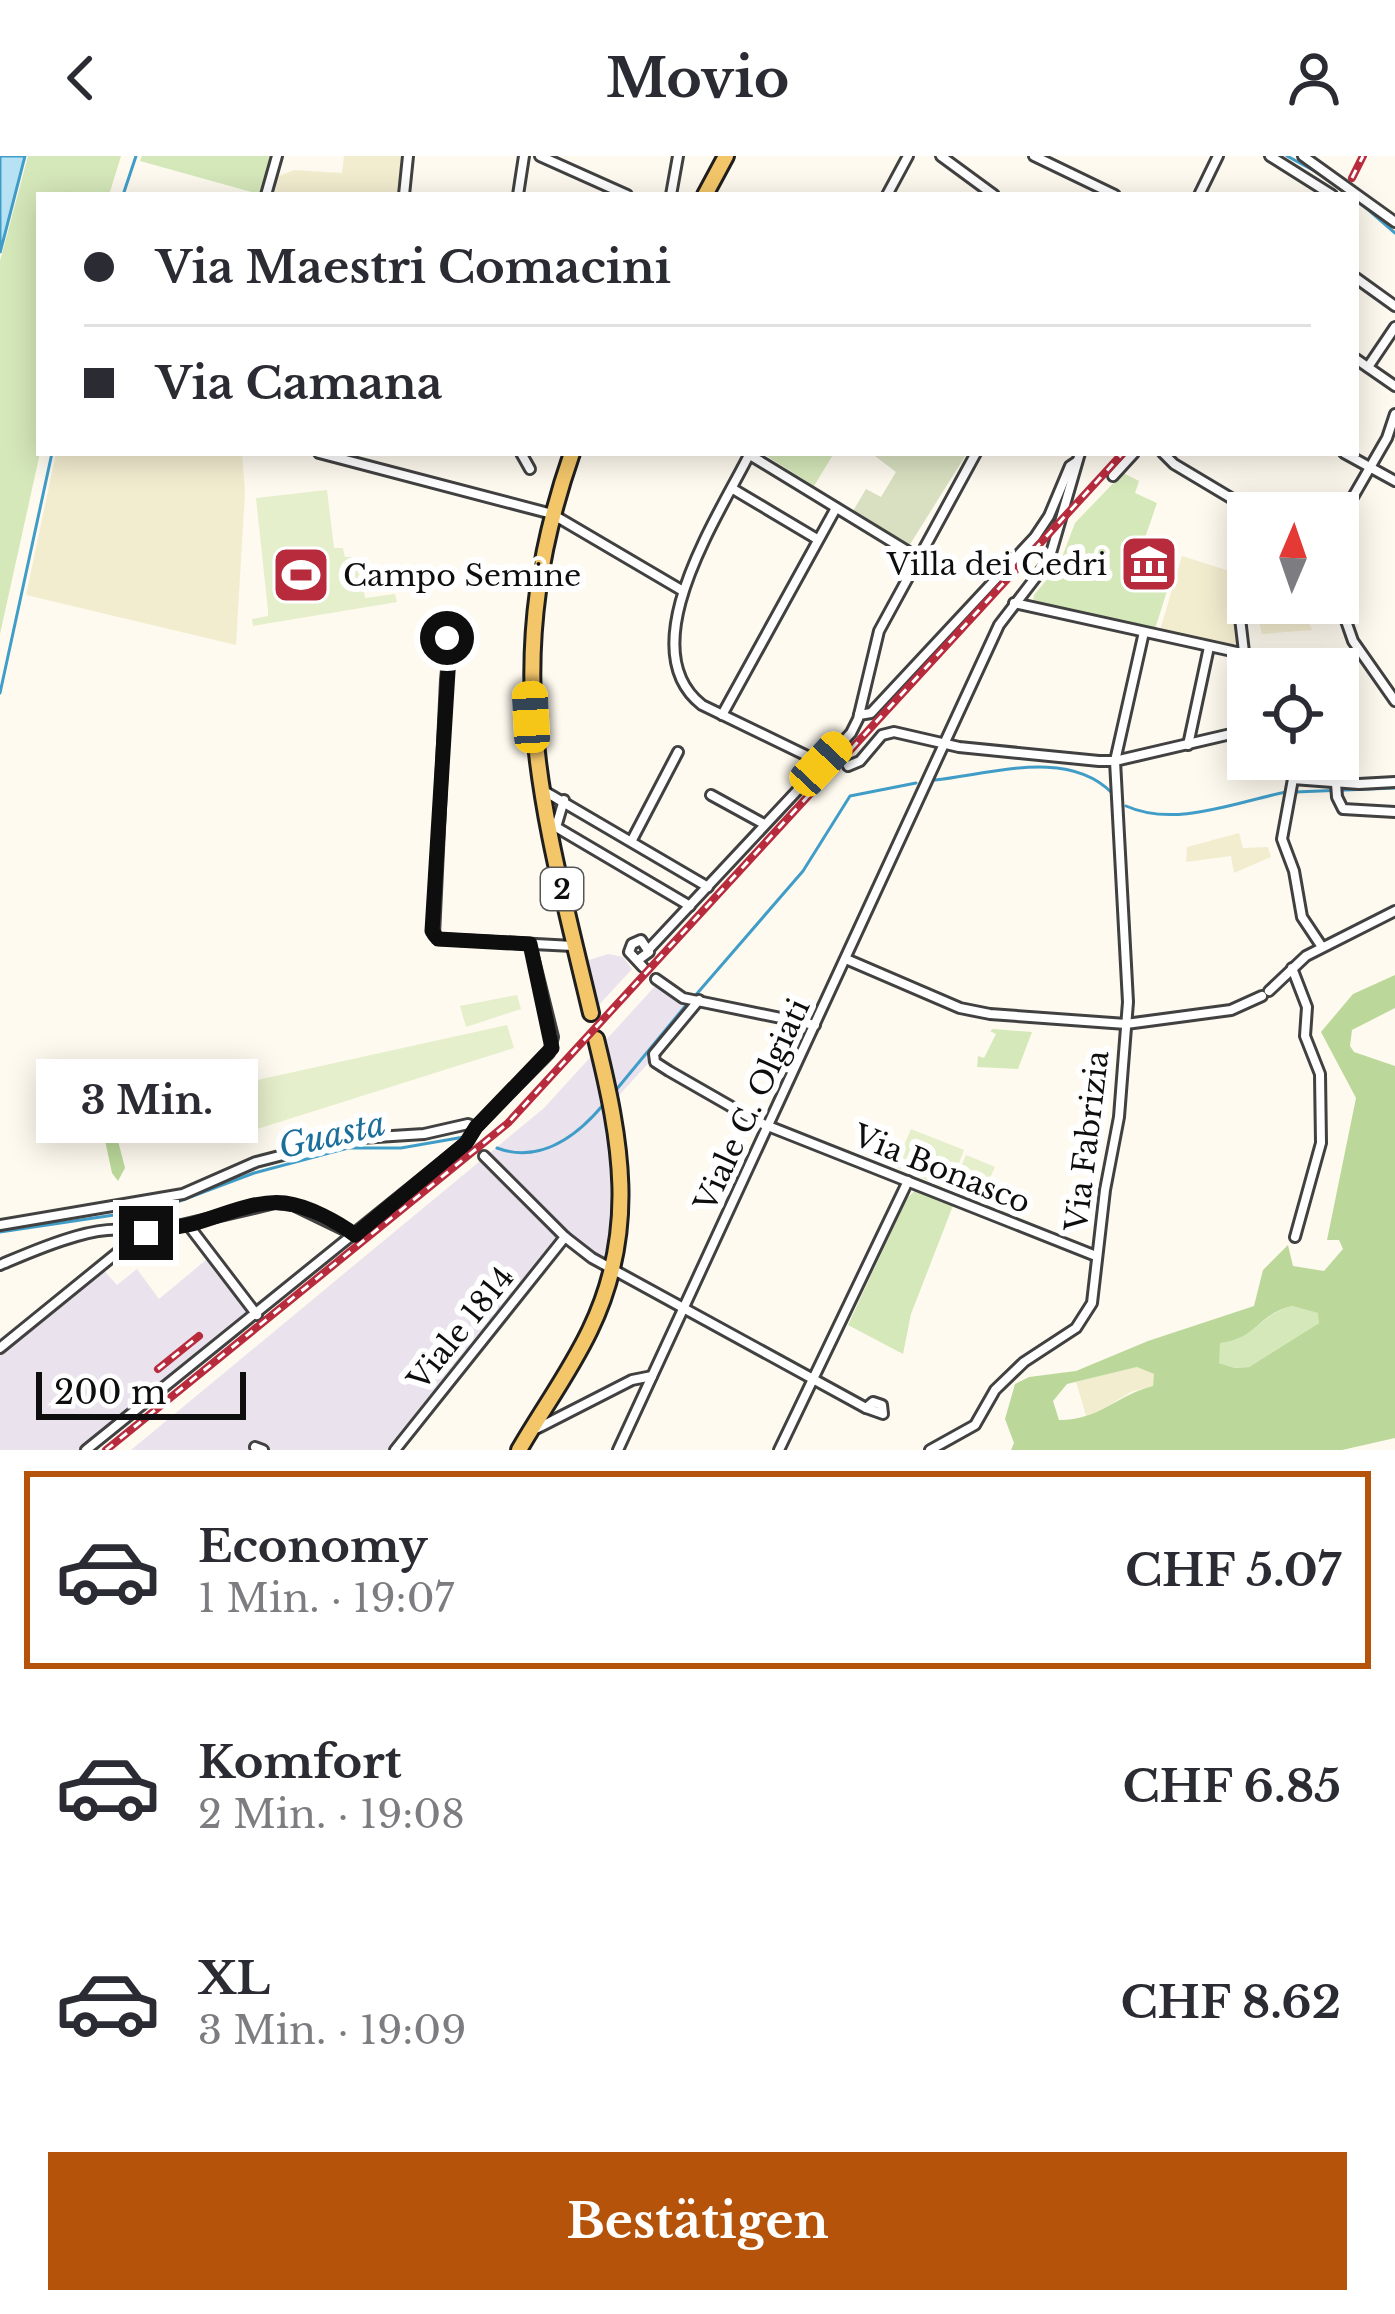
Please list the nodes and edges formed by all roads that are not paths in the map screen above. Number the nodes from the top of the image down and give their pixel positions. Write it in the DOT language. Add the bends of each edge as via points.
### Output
graph roads {
  1 [pos="277,156"];
  2 [pos="408,156"];
  3 [pos="524,156"];
  4 [pos="540,156"];
  5 [pos="725,156"];
  6 [pos="908,156"];
  7 [pos="941,156"];
  8 [pos="1034,156"];
  9 [pos="1218,156"];
  10 [pos="1270,156"];
  11 [pos="1303,156"];
  12 [pos="678,157"];
  13 [pos="267,192"];
  14 [pos="404,192"];
  15 [pos="518,192"];
  16 [pos="620,192"];
  17 [pos="672,192"];
  18 [pos="707,192"];
  19 [pos="889,192"];
  20 [pos="990,192"];
  21 [pos="1109,192"];
  22 [pos="1200,192"];
  23 [pos="1328,192"];
  24 [pos="1355,192"];
  25 [pos="1359,195"];
  26 [pos="1395,223"];
  27 [pos="1359,280"];
  28 [pos="1395,306"];
  29 [pos="1395,327"];
  30 [pos="1359,361"];
  31 [pos="1368,368"];
  32 [pos="1395,386"];
  33 [pos="1395,414"];
  34 [pos="330,456"];
  35 [pos="523,456"];
  36 [pos="571,456"];
  37 [pos="749,456"];
  38 [pos="753,456"];
  39 [pos="974,456"];
  40 [pos="1131,456"];
  41 [pos="1166,456"];
  42 [pos="1349,456"];
  43 [pos="1079,457"];
  44 [pos="1370,468"];
  45 [pos="530,470"];
  46 [pos="1113,476"];
  47 [pos="1395,481"];
  48 [pos="733,489"];
  49 [pos="1356,492"];
  50 [pos="1227,496"];
  51 [pos="836,508"];
  52 [pos="551,514"];
  53 [pos="817,538"];
  54 [pos="917,557"];
  55 [pos="683,592"];
  56 [pos="1014,603"];
  57 [pos="1347,624"];
  58 [pos="1144,632"];
  59 [pos="450,639"];
  60 [pos="1209,647"];
  61 [pos="1227,650"];
  62 [pos="1395,700"];
  63 [pos="722,716"];
  64 [pos="859,716"];
  65 [pos="1227,735"];
  66 [pos="944,745"];
  67 [pos="1188,745"];
  68 [pos="678,752"];
  69 [pos="1115,761"];
  70 [pos="824,765"];
  71 [pos="848,766"];
  72 [pos="1290,780"];
  73 [pos="1395,782"];
  74 [pos="1292,787"];
  75 [pos="1336,788"];
  76 [pos="539,790"];
  77 [pos="711,795"];
  78 [pos="564,800"];
  79 [pos="1395,812"];
  80 [pos="764,824"];
  81 [pos="632,840"];
  82 [pos="708,887"];
  83 [pos="690,906"];
  84 [pos="1395,911"];
  85 [pos="530,944"];
  86 [pos="575,946"];
  87 [pos="1322,947"];
  88 [pos="649,949"];
  89 [pos="846,959"];
  90 [pos="1292,968"];
  91 [pos="656,980"];
  92 [pos="697,1000"];
  93 [pos="590,1013"];
  94 [pos="1126,1024"];
  95 [pos="815,1025"];
  96 [pos="596,1039"];
  97 [pos="769,1125"];
  98 [pos="476,1127"];
  99 [pos="484,1156"];
  100 [pos="908,1181"];
  101 [pos="0,1226"];
  102 [pos="189,1226"];
  103 [pos="139,1235"];
  104 [pos="355,1235"];
  105 [pos="565,1237"];
  106 [pos="1295,1237"];
  107 [pos="1097,1256"];
  108 [pos="0,1265"];
  109 [pos="612,1270"];
  110 [pos="684,1308"];
  111 [pos="257,1315"];
  112 [pos="0,1347"];
  113 [pos="652,1376"];
  114 [pos="812,1378"];
  115 [pos="622,1384"];
  116 [pos="643,1397"];
  117 [pos="866,1408"];
  118 [pos="527,1436"];
  119 [pos="86,1450"];
  120 [pos="395,1450"];
  121 [pos="519,1450"];
  122 [pos="618,1450"];
  123 [pos="778,1450"];
  124 [pos="930,1450"];
  1 -- 13 [label="street"];
  2 -- 14 [label="street"];
  3 -- 15 [label="street"];
  4 -- 16 [label="street"];
  5 -- 18 [label="main road"];
  6 -- 19 [label="street"];
  7 -- 20 [label="street"];
  8 -- 21 [label="street"];
  9 -- 22 [label="street"];
  10 -- 23 [label="street"];
  11 -- 24 [label="street"];
  12 -- 17 [label="street"];
  25 -- 26 [label="street"];
  27 -- 28 [label="street"];
  29 -- 31 [label="street"];
  30 -- 31 [label="street"];
  31 -- 32 [label="street"];
  33 -- 44 [label="street"];
  34 -- 52 [label="street"];
  35 -- 45 [label="street"];
  36 -- 52 [label="main road, 2"];
  37 -- 48 [label="street"];
  38 -- 51 [label="street"];
  39 -- 54 [label="street"];
  40 -- 46 [label="street"];
  41 -- 50 [label="street"];
  42 -- 44 [label="street"];
  43 -- 56 [label="street, Viale C. Olgiati" via="1055,547"];
  43 -- 64 [label="street" via="1034,537 872,712"];
  44 -- 47 [label="street"];
  44 -- 49 [label="street"];
  48 -- 53 [label="street"];
  48 -- 55 [label="street"];
  51 -- 53 [label="street"];
  51 -- 54 [label="street"];
  52 -- 55 [label="street"];
  52 -- 76 [label="main road, 2" via="531,633"];
  53 -- 63 [label="street"];
  54 -- 64 [label="street" via="879,631"];
  55 -- 63 [label="street" via="675,631 679,672 694,700"];
  56 -- 58 [label="street"];
  56 -- 66 [label="street, Viale C. Olgiati"];
  57 -- 62 [label="street"];
  58 -- 60 [label="street"];
  58 -- 69 [label="street, Via Fabrizia"];
  59 -- 85 [label="street" via="432,931 438,939"];
  60 -- 61 [label="street"];
  60 -- 67 [label="street"];
  63 -- 70 [label="street"];
  64 -- 70 [label="street"];
  65 -- 67 [label="street"];
  66 -- 69 [label="street"];
  66 -- 71 [label="street" via="884,733"];
  66 -- 89 [label="street, Viale C. Olgiati"];
  67 -- 69 [label="street"];
  68 -- 81 [label="street"];
  69 -- 94 [label="street, Via Fabrizia"];
  70 -- 80 [label="street"];
  72 -- 74 [label="street"];
  73 -- 75 [label="street"];
  74 -- 75 [label="street"];
  74 -- 87 [label="street" via="1283,845 1302,916"];
  75 -- 79 [label="street" via="1343,809"];
  76 -- 78 [label="street"];
  76 -- 86 [label="main road, 2"];
  77 -- 80 [label="street"];
  78 -- 81 [label="street"];
  78 -- 83 [label="street" via="556,826"];
  80 -- 82 [label="street"];
  81 -- 82 [label="street"];
  82 -- 83 [label="street"];
  83 -- 88 [label="street"];
  84 -- 87 [label="street"];
  85 -- 86 [label="street"];
  85 -- 98 [label="street" via="553,1036 549,1053"];
  86 -- 93 [label="main road, 2"];
  87 -- 90 [label="street"];
  88 -- 88 [label="street" via="641,963 630,955 632,944 644,941"];
  89 -- 94 [label="street" via="971,1011"];
  89 -- 95 [label="street, Viale C. Olgiati"];
  90 -- 94 [label="street" via="1266,994 1231,1010"];
  90 -- 106 [label="street" via="1320,1074 1321,1143"];
  91 -- 92 [label="street"];
  92 -- 95 [label="street"];
  92 -- 97 [label="street, Via Bonasco" via="653,1058"];
  94 -- 107 [label="street, Via Fabrizia"];
  95 -- 97 [label="street, Viale C. Olgiati"];
  96 -- 109 [label="main road" via="621,1161"];
  97 -- 100 [label="street, Via Bonasco"];
  97 -- 110 [label="street, Viale C. Olgiati"];
  98 -- 101 [label="street" via="321,1144 183,1194"];
  98 -- 104 [label="street"];
  99 -- 105 [label="street"];
  100 -- 107 [label="street, Via Bonasco"];
  100 -- 114 [label="street"];
  102 -- 103 [label="street"];
  102 -- 104 [label="street" via="282,1203"];
  102 -- 111 [label="street"];
  103 -- 108 [label="street" via="123,1228 74,1238"];
  103 -- 112 [label="street"];
  104 -- 111 [label="street"];
  105 -- 109 [label="street"];
  105 -- 120 [label="street, Viale 1814"];
  107 -- 124 [label="street, Via Fabrizia" via="1092,1304 1081,1323 994,1390 975,1425"];
  109 -- 110 [label="street"];
  109 -- 118 [label="main road" via="582,1346"];
  110 -- 113 [label="street, Viale C. Olgiati"];
  110 -- 114 [label="street"];
  111 -- 119 [label="street"];
  113 -- 115 [label="street"];
  113 -- 116 [label="street, Viale C. Olgiati"];
  114 -- 117 [label="street"];
  114 -- 123 [label="street"];
  115 -- 116 [label="street" via="639,1385"];
  115 -- 118 [label="street"];
  116 -- 122 [label="street, Viale C. Olgiati"];
  118 -- 121 [label="main road"];
}
